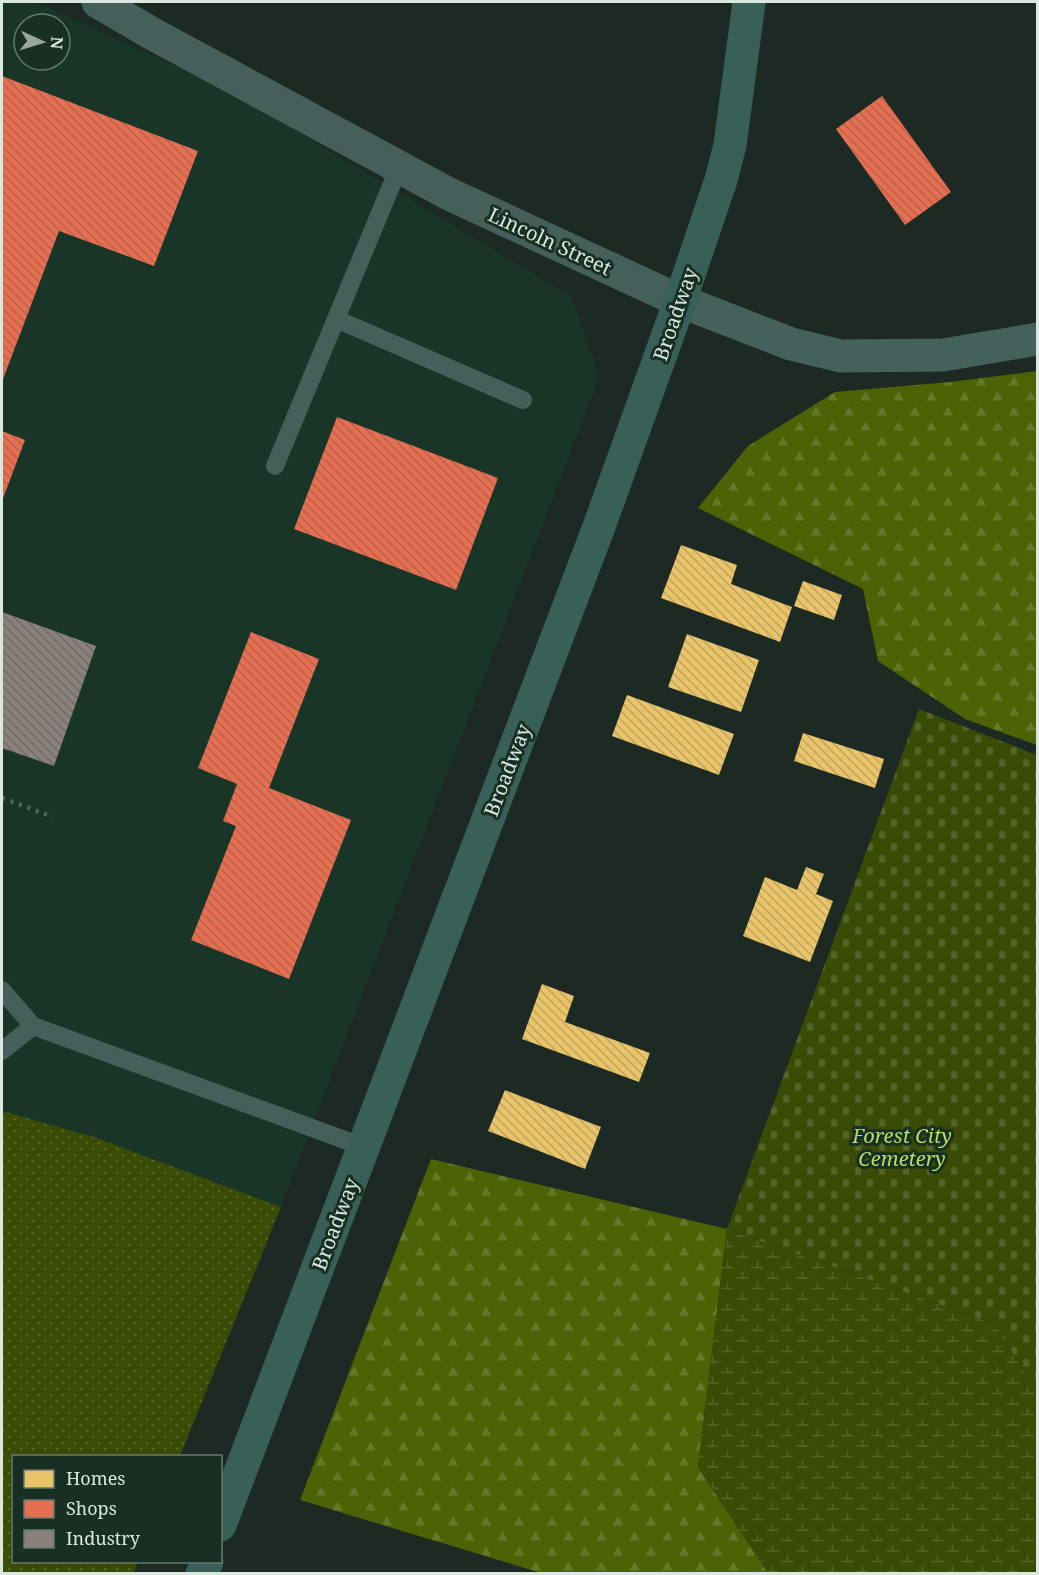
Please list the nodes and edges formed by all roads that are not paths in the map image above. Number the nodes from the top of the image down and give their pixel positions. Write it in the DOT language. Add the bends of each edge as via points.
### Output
graph roads {
  1 [pos="98,2"];
  2 [pos="749,2"];
  3 [pos="399,167"];
  4 [pos="680,301"];
  5 [pos="336,319"];
  6 [pos="1038,339"];
  7 [pos="523,400"];
  8 [pos="275,466"];
  9 [pos="2,990"];
  10 [pos="33,1026"];
  11 [pos="2,1051"];
  12 [pos="364,1147"];
  13 [pos="222,1520"];
  1 -- 3 [label="street, Lincoln Street"];
  2 -- 4 [label="main road, Broadway" via="730,145"];
  3 -- 4 [label="street, Lincoln Street"];
  3 -- 5 [label="lane"];
  4 -- 6 [label="main road, Lincoln Street" via="791,344 841,356 943,355"];
  4 -- 12 [label="main road, Broadway" via="596,536"];
  5 -- 7 [label="lane"];
  5 -- 8 [label="lane"];
  9 -- 10 [label="lane"];
  10 -- 11 [label="lane"];
  10 -- 12 [label="lane"];
  12 -- 13 [label="main road, Broadway"];
}
